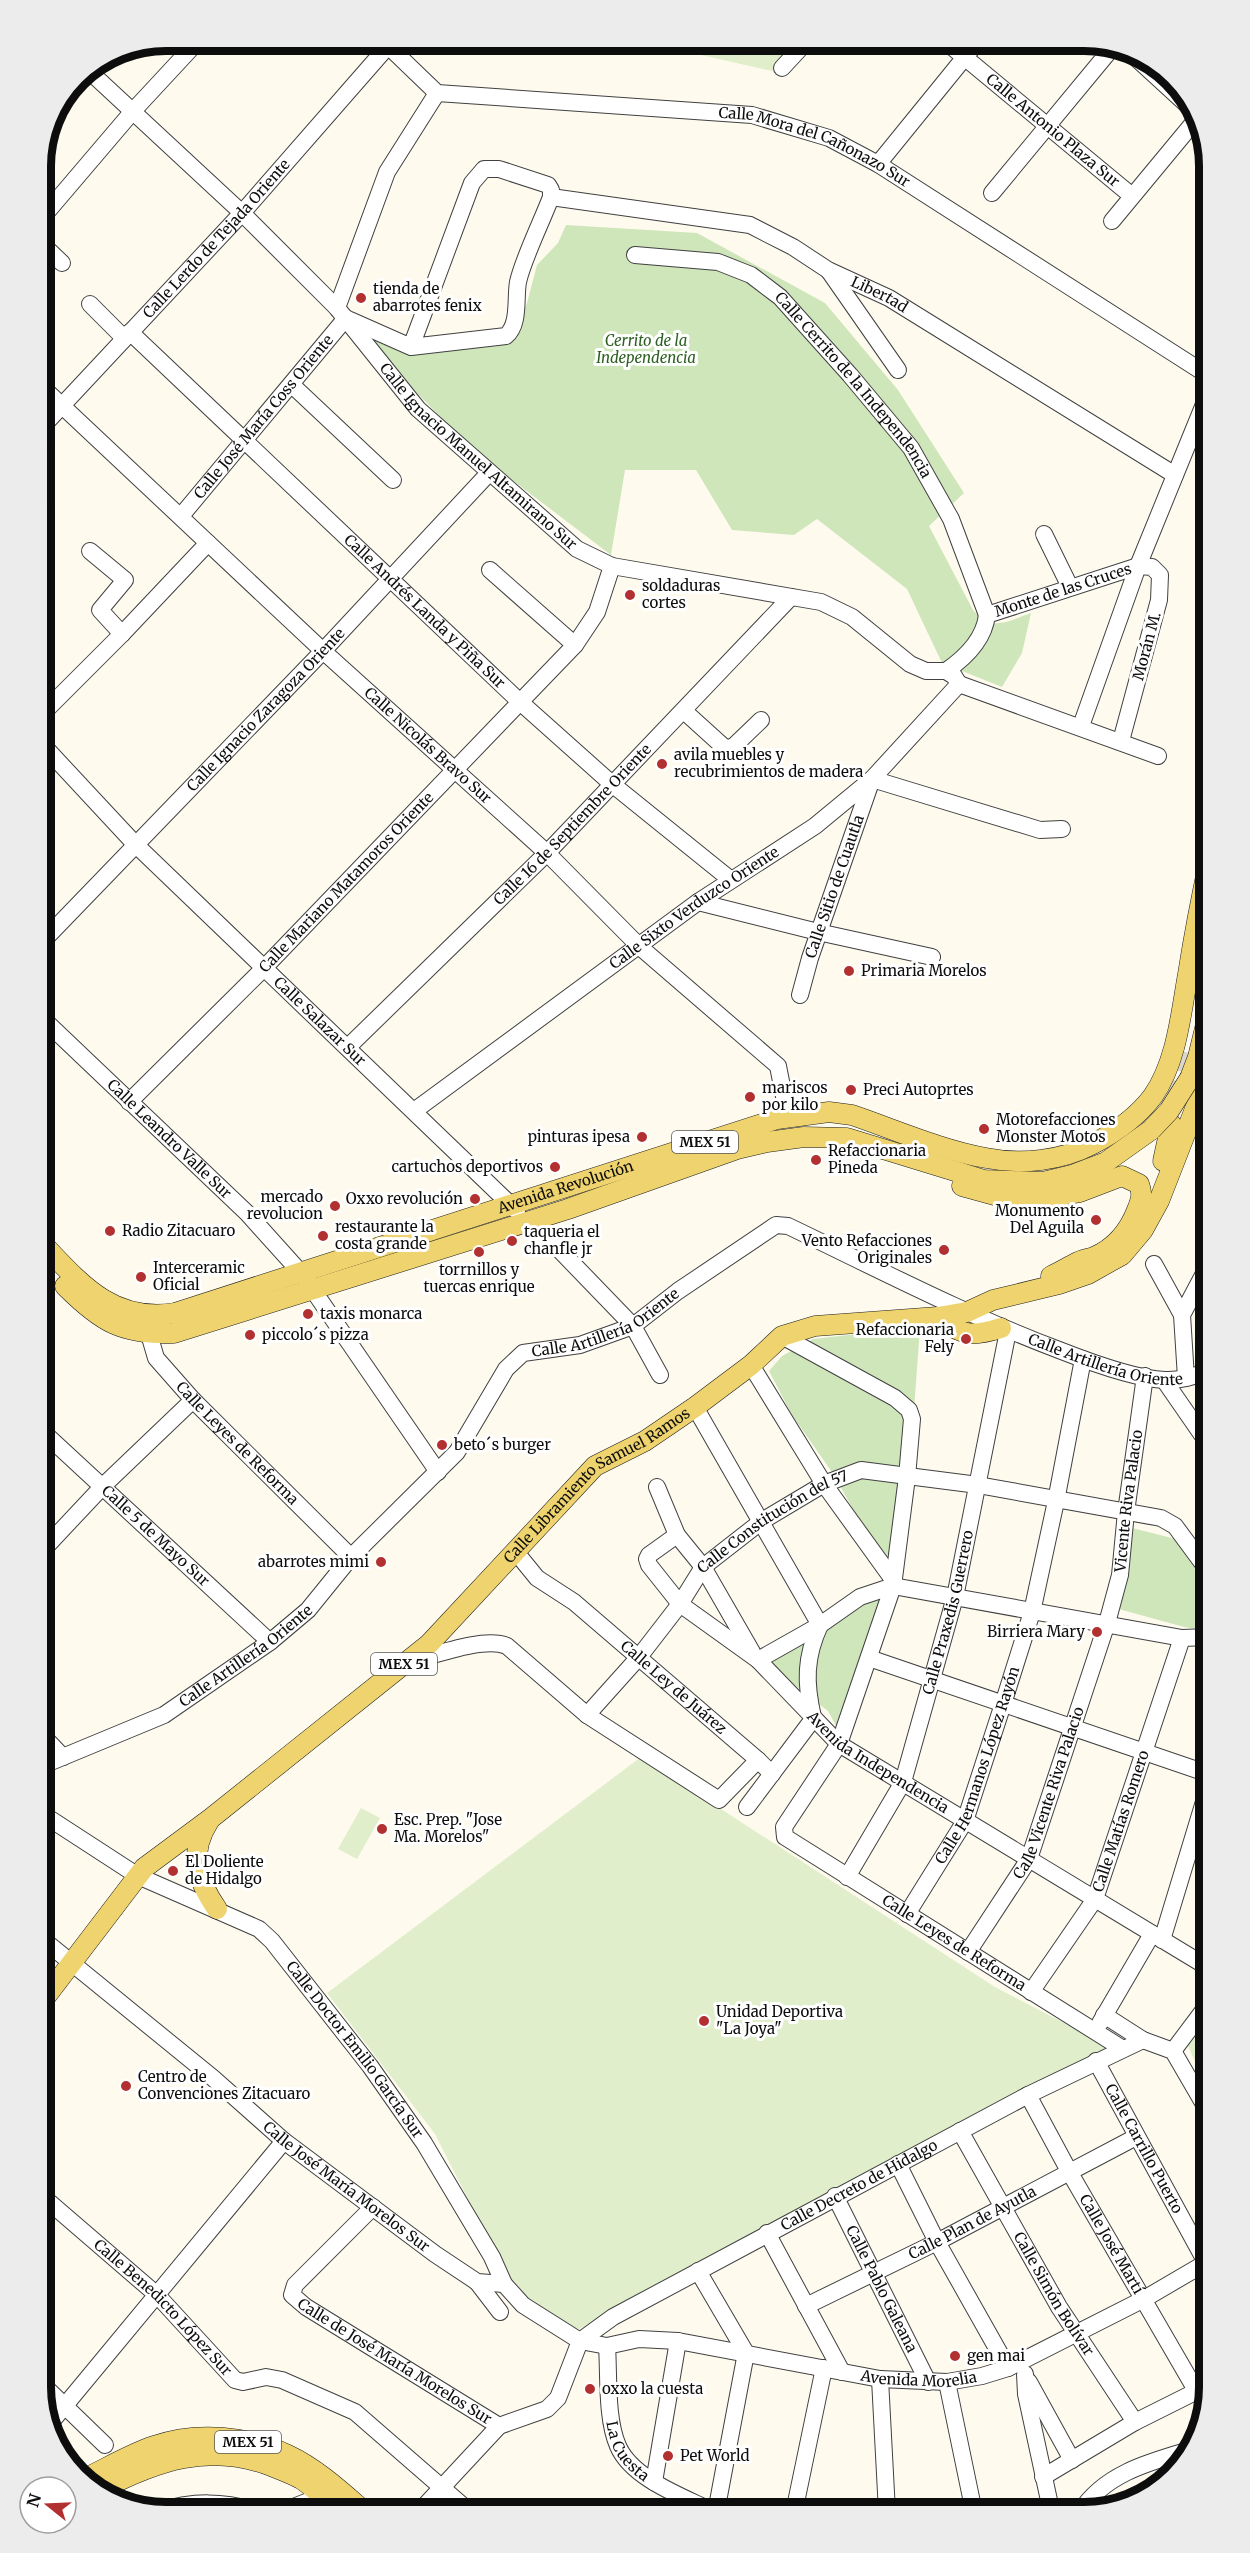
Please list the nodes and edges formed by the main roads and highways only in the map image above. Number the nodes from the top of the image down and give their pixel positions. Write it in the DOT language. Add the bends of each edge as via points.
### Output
graph roads {
  1 [pos="1199,916"];
  2 [pos="1199,981"];
  3 [pos="1186,1051"];
  4 [pos="1199,1053"];
  5 [pos="1199,1099"];
  6 [pos="1171,1124"];
  7 [pos="833,1138"];
  8 [pos="51,1252"];
  9 [pos="1069,1268"];
  10 [pos="51,1271"];
  11 [pos="307,1282"];
  12 [pos="993,1300"];
  13 [pos="938,1317"];
  14 [pos="150,1324"];
  15 [pos="1004,1329"];
  16 [pos="210,1819"];
  17 [pos="217,1910"];
  18 [pos="66,1959"];
  19 [pos="51,1972"];
  20 [pos="51,1984"];
  21 [pos="93,2475"];
  22 [pos="107,2486"];
  23 [pos="328,2502"];
  24 [pos="353,2502"];
  1 -- 11 [label="main road, Avenida Revolución / MEX 51" via="1180,1019 1165,1071 1152,1096 1112,1134 1078,1152 1049,1160 987,1159 852,1115 829,1112 788,1117 509,1204"];
  2 -- 3 [label="main road"];
  4 -- 7 [label="main road, Avenida Revolución / MEX 51, bridge" via="1190,1078 1151,1130 1106,1162 1043,1182 984,1180 858,1139"];
  5 -- 12 [label="main road, Calle Libramiento Samuel Ramos / MEX 51" via="1159,1201 1143,1230 1122,1255 1088,1274"];
  6 -- 9 [label="main road" via="1147,1212 1133,1233 1116,1251 1089,1266"];
  7 -- 9 [label="main road" via="855,1150 1013,1200 1080,1192 1122,1176 1139,1184 1140,1202 1118,1241"];
  7 -- 11 [label="main road, Avenida Revolución / MEX 51" via="782,1139 737,1149 568,1209"];
  8 -- 14 [label="main road, Avenida Revolución / MEX 51" via="87,1289"];
  9 -- 12 [label="main road"];
  10 -- 14 [label="main road, Avenida Revolución / MEX 51" via="97,1315 118,1327"];
  11 -- 14 [label="main road, Avenida Revolución / MEX 51" via="175,1313"];
  12 -- 13 [label="main road, Calle Libramiento Samuel Ramos / MEX 51" via="967,1312"];
  13 -- 15 [label="main road" via="956,1332 979,1335"];
  13 -- 16 [label="main road, Calle Libramiento Samuel Ramos / MEX 51" via="815,1326 782,1336 752,1365 696,1407 645,1441 595,1466 432,1641"];
  16 -- 17 [label="main road" via="200,1835 197,1857 203,1889"];
  16 -- 18 [label="main road, Calle Libramiento Samuel Ramos / MEX 51" via="138,1872"];
  18 -- 19 [label="main road, MEX 51"];
  18 -- 20 [label="main road, MEX 51"];
  21 -- 24 [label="main road, MEX 51" via="155,2446 205,2437 230,2439 290,2455"];
  22 -- 23 [label="main road, MEX 51" via="141,2470 202,2454 234,2455 299,2478"];
}
